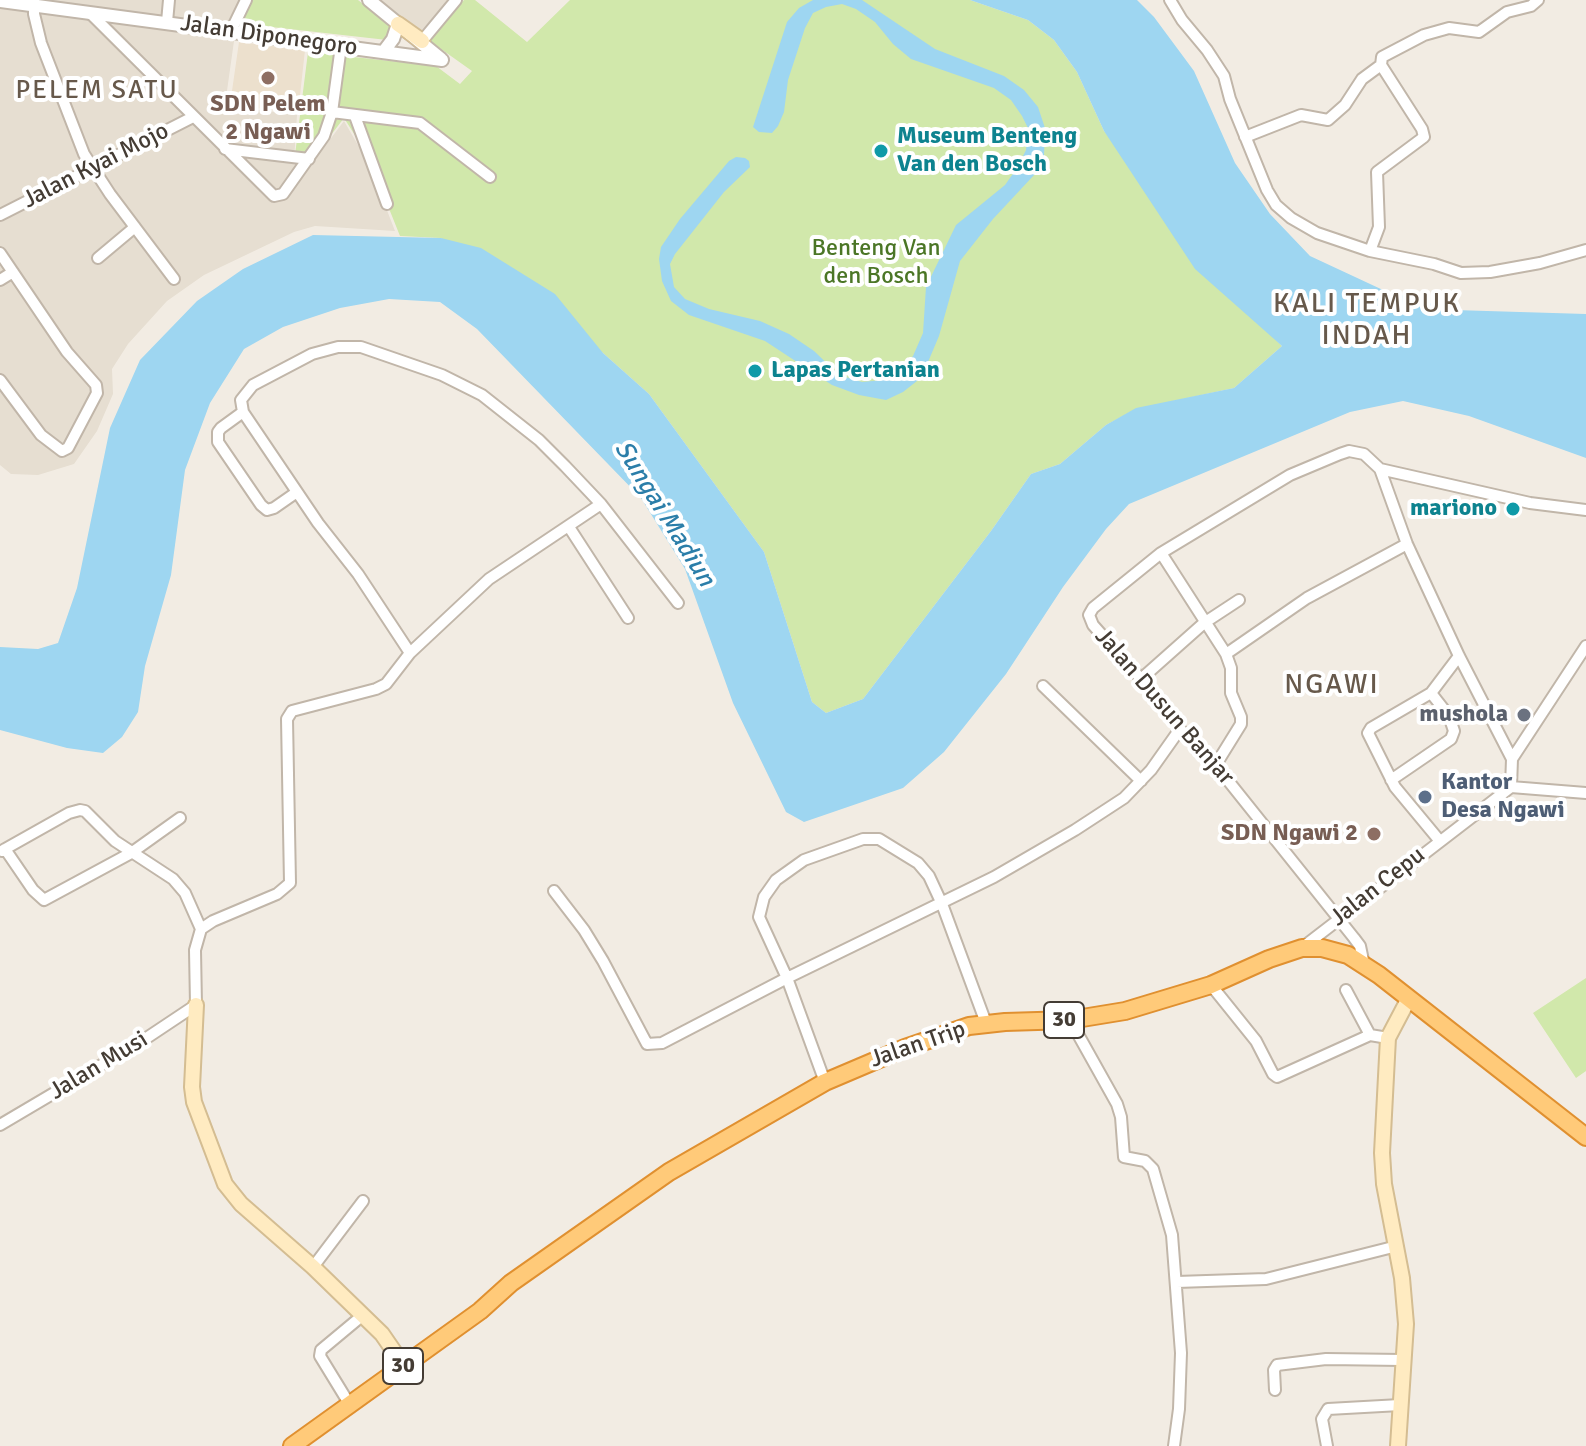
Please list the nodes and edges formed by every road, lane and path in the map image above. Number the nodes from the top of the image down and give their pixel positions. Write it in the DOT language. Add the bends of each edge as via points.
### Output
graph roads {
  1 [pos="169,0"];
  2 [pos="246,0"];
  3 [pos="369,0"];
  4 [pos="456,0"];
  5 [pos="1170,0"];
  6 [pos="1538,0"];
  7 [pos="0,1"];
  8 [pos="34,3"];
  9 [pos="90,13"];
  10 [pos="167,22"];
  11 [pos="398,24"];
  12 [pos="231,31"];
  13 [pos="422,41"];
  14 [pos="341,46"];
  15 [pos="384,51"];
  16 [pos="1381,65"];
  17 [pos="332,112"];
  18 [pos="355,116"];
  19 [pos="193,117"];
  20 [pos="1245,137"];
  21 [pos="225,149"];
  22 [pos="309,159"];
  23 [pos="92,170"];
  24 [pos="490,177"];
  25 [pos="387,204"];
  26 [pos="0,215"];
  27 [pos="135,227"];
  28 [pos="1586,250"];
  29 [pos="1370,251"];
  30 [pos="0,253"];
  31 [pos="98,258"];
  32 [pos="13,272"];
  33 [pos="174,279"];
  34 [pos="0,280"];
  35 [pos="0,380"];
  36 [pos="243,412"];
  37 [pos="1380,469"];
  38 [pos="297,492"];
  39 [pos="601,504"];
  40 [pos="1586,510"];
  41 [pos="569,527"];
  42 [pos="1407,544"];
  43 [pos="1161,553"];
  44 [pos="1239,600"];
  45 [pos="678,603"];
  46 [pos="628,618"];
  47 [pos="1204,623"];
  48 [pos="1586,646"];
  49 [pos="410,653"];
  50 [pos="1226,654"];
  51 [pos="1459,656"];
  52 [pos="1141,679"];
  53 [pos="1043,686"];
  54 [pos="1431,693"];
  55 [pos="1180,729"];
  56 [pos="1512,759"];
  57 [pos="1215,766"];
  58 [pos="1391,780"];
  59 [pos="1141,781"];
  60 [pos="1511,787"];
  61 [pos="1586,793"];
  62 [pos="180,818"];
  63 [pos="1439,840"];
  64 [pos="2,850"];
  65 [pos="131,853"];
  66 [pos="554,891"];
  67 [pos="942,904"];
  68 [pos="1338,918"];
  69 [pos="201,929"];
  70 [pos="1302,948"];
  71 [pos="1364,965"];
  72 [pos="787,978"];
  73 [pos="1211,985"];
  74 [pos="1346,990"];
  75 [pos="1408,1000"];
  76 [pos="196,1005"];
  77 [pos="1070,1020"];
  78 [pos="986,1023"];
  79 [pos="1370,1035"];
  80 [pos="1388,1038"];
  81 [pos="825,1082"];
  82 [pos="0,1125"];
  83 [pos="1586,1137"];
  84 [pos="363,1201"];
  85 [pos="1397,1246"];
  86 [pos="313,1267"];
  87 [pos="1177,1282"];
  88 [pos="363,1315"];
  89 [pos="1403,1360"];
  90 [pos="404,1366"];
  91 [pos="1275,1390"];
  92 [pos="350,1405"];
  93 [pos="1400,1405"];
  94 [pos="292,1446"];
  95 [pos="1174,1446"];
  96 [pos="1327,1446"];
  97 [pos="1398,1446"];
  1 -- 10 [label="street"];
  2 -- 12 [label="street"];
  3 -- 11 [label="street"];
  4 -- 13 [label="street"];
  5 -- 20 [label="street" via="1224,76"];
  6 -- 16 [label="street" via="1507,12 1479,32 1449,28 1424,35 1385,54"];
  7 -- 8 [label="street, Jalan Diponegoro"];
  8 -- 9 [label="street, Jalan Diponegoro"];
  8 -- 23 [label="street" via="41,43"];
  9 -- 10 [label="street, Jalan Diponegoro"];
  9 -- 19 [label="street"];
  10 -- 12 [label="street, Jalan Diponegoro"];
  11 -- 13 [label="main road"];
  11 -- 15 [label="street"];
  12 -- 14 [label="street, Jalan Diponegoro"];
  13 -- 15 [label="street, Jalan Diponegoro" via="442,60"];
  14 -- 15 [label="street, Jalan Diponegoro"];
  14 -- 17 [label="street"];
  16 -- 20 [label="street" via="1328,120 1301,115"];
  16 -- 29 [label="street" via="1424,137 1377,172 1381,211"];
  17 -- 18 [label="street"];
  17 -- 22 [label="street"];
  18 -- 24 [label="street" via="427,126"];
  18 -- 25 [label="street"];
  19 -- 21 [label="street"];
  19 -- 23 [label="street, Jalan Kyai Mojo"];
  20 -- 29 [label="street" via="1267,190 1282,211 1317,233"];
  21 -- 22 [label="street"];
  21 -- 22 [label="street" via="274,196 283,194"];
  23 -- 26 [label="street, Jalan Kyai Mojo"];
  23 -- 27 [label="street"];
  27 -- 31 [label="street"];
  27 -- 33 [label="street"];
  28 -- 29 [label="street" via="1474,274"];
  30 -- 32 [label="street"];
  32 -- 34 [label="street"];
  32 -- 35 [label="street" via="97,393 62,451 41,435"];
  36 -- 38 [label="street"];
  36 -- 38 [label="street" via="221,428 218,442 267,510"];
  36 -- 39 [label="street" via="244,394 278,370 312,354 361,347 482,395 539,440"];
  37 -- 40 [label="street, Jalan Dusun Banjar" via="1530,503"];
  37 -- 42 [label="street"];
  37 -- 43 [label="street, Jalan Dusun Banjar" via="1359,452 1322,459"];
  38 -- 49 [label="street"];
  39 -- 41 [label="street"];
  39 -- 45 [label="street"];
  41 -- 46 [label="street"];
  41 -- 49 [label="street" via="489,579"];
  42 -- 50 [label="street" via="1307,598"];
  42 -- 51 [label="street"];
  43 -- 47 [label="street"];
  43 -- 52 [label="street, Jalan Dusun Banjar" via="1089,615"];
  44 -- 47 [label="street"];
  47 -- 50 [label="street"];
  47 -- 52 [label="street"];
  48 -- 56 [label="street"];
  49 -- 69 [label="street" via="398,672 376,689 289,714 290,883"];
  50 -- 57 [label="street" via="1232,697 1242,720"];
  51 -- 54 [label="street"];
  51 -- 56 [label="street"];
  52 -- 55 [label="street, Jalan Dusun Banjar"];
  53 -- 59 [label="street"];
  54 -- 58 [label="street" via="1449,716 1451,739"];
  54 -- 58 [label="street" via="1368,733"];
  55 -- 57 [label="street, Jalan Dusun Banjar"];
  55 -- 59 [label="street"];
  56 -- 60 [label="street"];
  57 -- 68 [label="street, Jalan Dusun Banjar"];
  58 -- 63 [label="street"];
  59 -- 67 [label="street" via="1075,830"];
  60 -- 61 [label="street"];
  60 -- 63 [label="street, Jalan Cepu"];
  62 -- 65 [label="street"];
  63 -- 68 [label="street, Jalan Cepu"];
  64 -- 65 [label="street" via="80,810"];
  64 -- 65 [label="street" via="44,900"];
  65 -- 69 [label="street" via="173,879"];
  66 -- 72 [label="street" via="603,961 647,1044 662,1043"];
  67 -- 72 [label="street"];
  67 -- 72 [label="street" via="925,869 883,841 863,839 804,860 776,880 759,917"];
  67 -- 78 [label="street"];
  68 -- 70 [label="street, Jalan Cepu"];
  68 -- 71 [label="street, Jalan Dusun Banjar" via="1360,946"];
  69 -- 76 [label="street" via="195,950"];
  70 -- 71 [label="highway, Jalan Trip / 30" via="1339,952"];
  70 -- 73 [label="highway, Jalan Trip / 30"];
  71 -- 75 [label="highway, Jalan Trip / 30"];
  72 -- 81 [label="street"];
  73 -- 77 [label="highway, Jalan Trip / 30" via="1125,1011"];
  73 -- 79 [label="street" via="1256,1041 1274,1076"];
  74 -- 79 [label="street"];
  75 -- 80 [label="main road"];
  75 -- 83 [label="highway, Jalan Trip / 30"];
  76 -- 82 [label="street, Jalan Musi"];
  76 -- 86 [label="main road" via="192,1087 217,1168 231,1194"];
  77 -- 78 [label="highway, Jalan Trip / 30"];
  77 -- 87 [label="street" via="1117,1104 1124,1157 1145,1161 1153,1169 1172,1235"];
  78 -- 81 [label="highway, Jalan Trip / 30" via="925,1040"];
  79 -- 80 [label="street"];
  80 -- 85 [label="main road" via="1382,1153"];
  81 -- 90 [label="highway, Jalan Trip / 30" via="669,1172"];
  84 -- 86 [label="street"];
  85 -- 87 [label="street" via="1266,1279"];
  85 -- 89 [label="main road" via="1406,1324"];
  86 -- 88 [label="main road"];
  87 -- 95 [label="street" via="1181,1374"];
  88 -- 90 [label="main road"];
  88 -- 92 [label="street" via="320,1356"];
  89 -- 91 [label="street" via="1326,1359 1277,1365"];
  89 -- 93 [label="main road"];
  90 -- 92 [label="highway, Jalan Trip / 30"];
  92 -- 94 [label="highway, Jalan Trip / 30"];
  93 -- 96 [label="street" via="1328,1409 1322,1419"];
  93 -- 97 [label="main road"];
}
